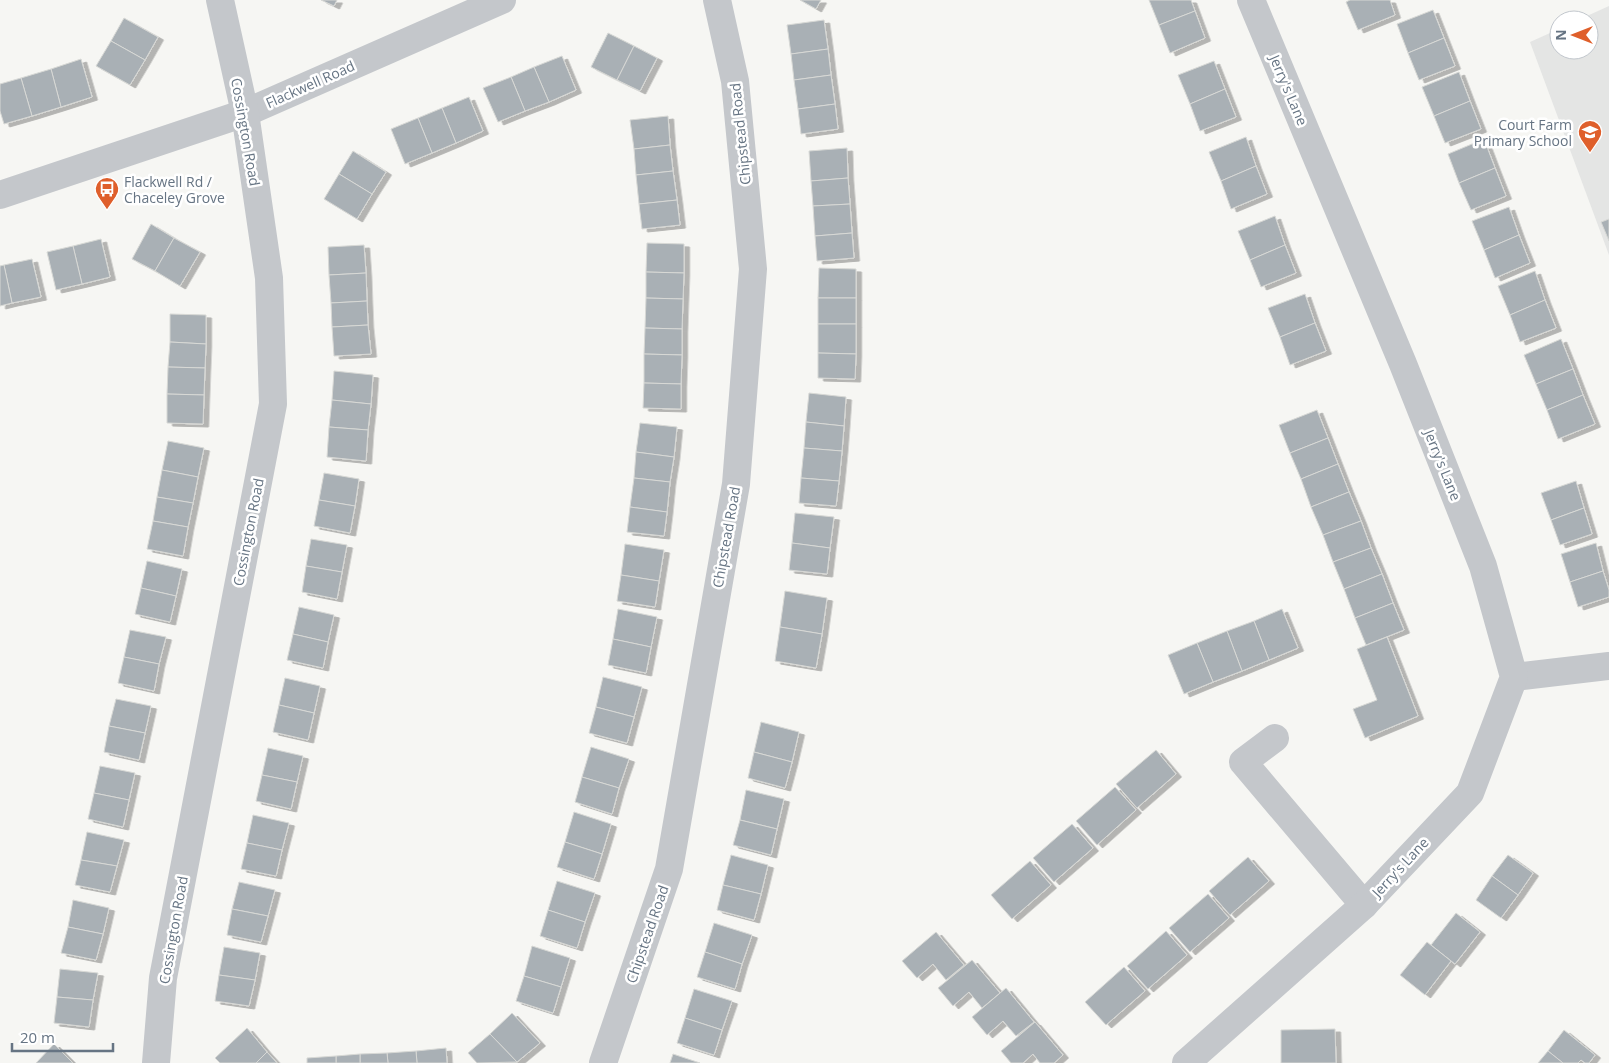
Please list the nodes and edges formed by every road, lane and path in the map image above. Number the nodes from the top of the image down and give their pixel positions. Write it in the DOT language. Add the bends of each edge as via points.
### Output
graph roads {
  1 [pos="220,0"];
  2 [pos="502,0"];
  3 [pos="717,0"];
  4 [pos="1251,0"];
  5 [pos="245,113"];
  6 [pos="0,195"];
  7 [pos="1609,666"];
  8 [pos="1514,677"];
  9 [pos="1274,738"];
  10 [pos="1364,906"];
  11 [pos="156,1063"];
  12 [pos="604,1063"];
  13 [pos="1186,1063"];
  1 -- 5 [label="street, Cossington Road"];
  2 -- 5 [label="street, Flackwell Road"];
  3 -- 12 [label="street, Chipstead Road" via="734,81 753,269 736,484 669,868"];
  4 -- 8 [label="street, Jerry's Lane" via="1403,364 1483,566"];
  5 -- 6 [label="street, Flackwell Road"];
  5 -- 11 [label="street, Cossington Road" via="269,278 273,404 163,978"];
  7 -- 8 [label="street"];
  8 -- 10 [label="street, Jerry's Lane" via="1470,793"];
  9 -- 10 [label="street, Jerry's Lane" via="1243,762"];
  10 -- 13 [label="street, Jerry's Lane"];
}
